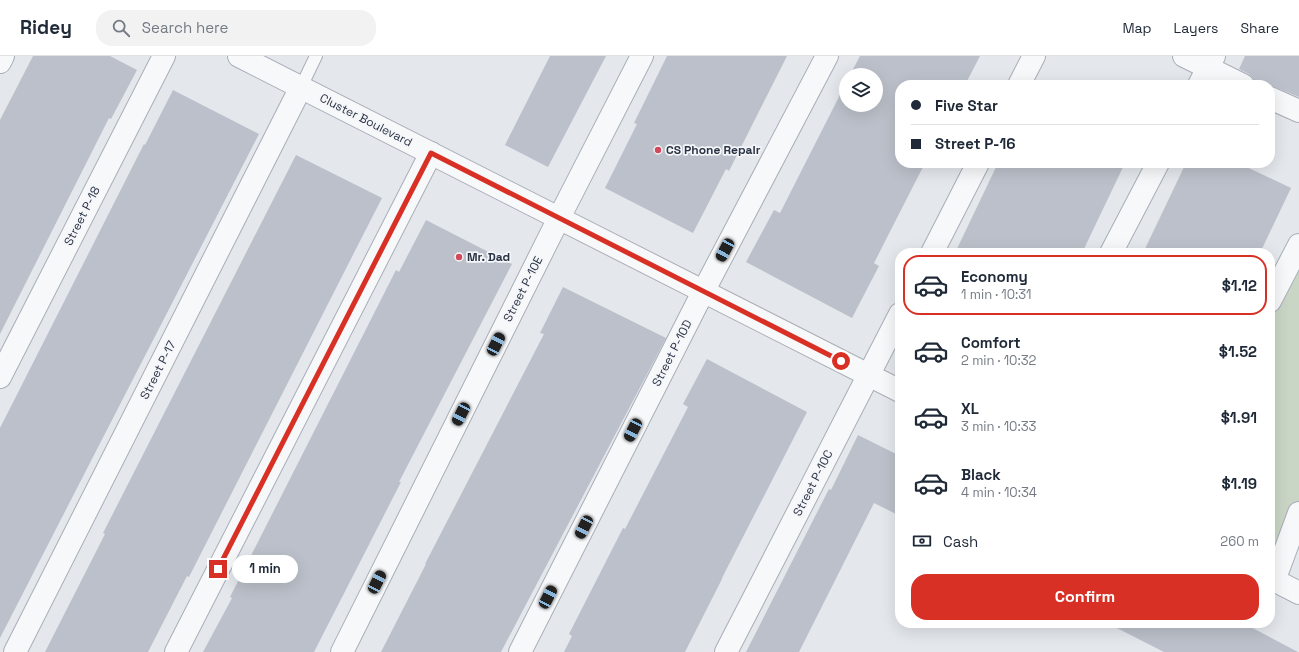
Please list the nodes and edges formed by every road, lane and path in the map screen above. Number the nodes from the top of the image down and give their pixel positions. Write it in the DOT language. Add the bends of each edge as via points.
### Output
graph roads {
  1 [pos="3,56"];
  2 [pos="164,56"];
  3 [pos="239,56"];
  4 [pos="316,56"];
  5 [pos="642,56"];
  6 [pos="827,56"];
  7 [pos="1034,56"];
  8 [pos="1184,56"];
  9 [pos="0,62"];
  10 [pos="1207,70"];
  11 [pos="1022,80"];
  12 [pos="1231,80"];
  13 [pos="301,87"];
  14 [pos="1275,100"];
  15 [pos="1299,112"];
  16 [pos="431,153"];
  17 [pos="975,168"];
  18 [pos="1155,168"];
  19 [pos="559,218"];
  20 [pos="1299,245"];
  21 [pos="935,248"];
  22 [pos="1114,248"];
  23 [pos="1275,291"];
  24 [pos="704,292"];
  25 [pos="895,324"];
  26 [pos="868,375"];
  27 [pos="0,377"];
  28 [pos="895,388"];
  29 [pos="1299,513"];
  30 [pos="1275,572"];
  31 [pos="1275,581"];
  32 [pos="1299,593"];
  33 [pos="14,652"];
  34 [pos="176,652"];
  35 [pos="342,652"];
  36 [pos="520,652"];
  37 [pos="726,652"];
  1 -- 9 [label="street"];
  2 -- 27 [label="street, Street P-18"];
  3 -- 13 [label="street, Cluster Boulevard"];
  4 -- 13 [label="lane"];
  5 -- 19 [label="street, Street P-10E"];
  6 -- 24 [label="street, Street P-10D"];
  7 -- 11 [label="street"];
  8 -- 10 [label="street"];
  10 -- 12 [label="street"];
  13 -- 16 [label="street, Cluster Boulevard"];
  13 -- 33 [label="street, Street P-17"];
  14 -- 15 [label="street"];
  16 -- 19 [label="street, Cluster Boulevard"];
  16 -- 34 [label="street"];
  17 -- 21 [label="street"];
  18 -- 22 [label="street"];
  19 -- 24 [label="street, Cluster Boulevard"];
  19 -- 35 [label="street, Street P-10E"];
  20 -- 23 [label="street"];
  24 -- 26 [label="street, Cluster Boulevard"];
  24 -- 36 [label="street, Street P-10D"];
  25 -- 26 [label="street, Street P-10C"];
  26 -- 28 [label="street, Cluster Boulevard"];
  26 -- 37 [label="street, Street P-10C"];
  29 -- 30 [label="street"];
  31 -- 32 [label="street"];
}
